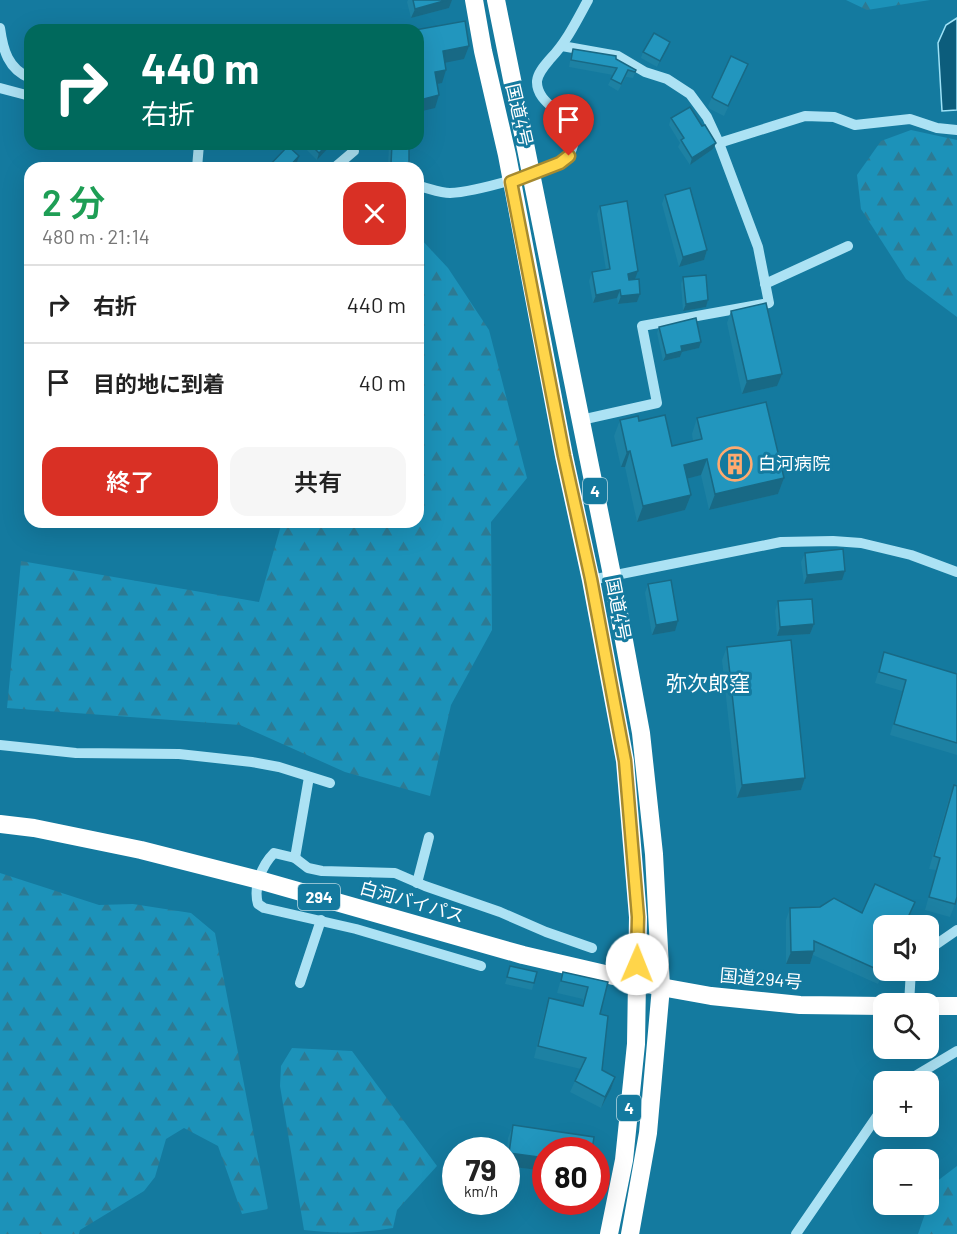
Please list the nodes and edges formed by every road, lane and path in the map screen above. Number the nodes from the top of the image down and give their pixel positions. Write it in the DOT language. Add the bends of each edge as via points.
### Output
graph roads {
  1 [pos="474,0"];
  2 [pos="496,0"];
  3 [pos="588,0"];
  4 [pos="0,28"];
  5 [pos="562,46"];
  6 [pos="2,52"];
  7 [pos="24,75"];
  8 [pos="0,88"];
  9 [pos="24,94"];
  10 [pos="957,130"];
  11 [pos="718,143"];
  12 [pos="354,151"];
  13 [pos="341,162"];
  14 [pos="530,173"];
  15 [pos="511,182"];
  16 [pos="424,187"];
  17 [pos="848,246"];
  18 [pos="765,284"];
  19 [pos="581,420"];
  20 [pos="957,572"];
  21 [pos="612,575"];
  22 [pos="591,579"];
  23 [pos="0,745"];
  24 [pos="309,777"];
  25 [pos="330,783"];
  26 [pos="0,824"];
  27 [pos="429,837"];
  28 [pos="295,858"];
  29 [pos="259,880"];
  30 [pos="417,883"];
  31 [pos="321,920"];
  32 [pos="957,930"];
  33 [pos="939,943"];
  34 [pos="592,948"];
  35 [pos="481,966"];
  36 [pos="636,981"];
  37 [pos="300,983"];
  38 [pos="661,987"];
  39 [pos="873,1006"];
  40 [pos="939,1006"];
  41 [pos="957,1006"];
  42 [pos="957,1051"];
  43 [pos="923,1071"];
  44 [pos="873,1122"];
  45 [pos="609,1234"];
  46 [pos="630,1234"];
  47 [pos="796,1234"];
  1 -- 15 [label="highway, 国道4号 / 4"];
  2 -- 14 [label="highway, 国道4号 / 4"];
  3 -- 5 [label="street"];
  4 -- 6 [label="street"];
  5 -- 11 [label="street" via="618,57 668,79 690,94 707,117"];
  5 -- 14 [label="street" via="542,68 537,81 542,96 570,124 574,145 560,163"];
  6 -- 7 [label="street"];
  8 -- 9 [label="street"];
  10 -- 11 [label="street" via="910,119 855,125 834,117 806,116"];
  11 -- 18 [label="street" via="758,247"];
  12 -- 13 [label="street"];
  14 -- 15 [label="street"];
  14 -- 19 [label="highway, 国道4号 / 4"];
  15 -- 16 [label="street" via="449,193"];
  15 -- 22 [label="highway, 国道4号 / 4"];
  17 -- 18 [label="street"];
  18 -- 19 [label="street" via="769,303 642,326 657,403"];
  19 -- 21 [label="highway, 国道4号 / 4"];
  20 -- 21 [label="street" via="881,547 833,541 782,542"];
  21 -- 22 [label="street"];
  21 -- 38 [label="highway, 国道4号 / 4" via="641,733 654,854"];
  22 -- 36 [label="highway, 国道4号 / 4" via="625,761 638,917"];
  23 -- 24 [label="street" via="76,753 190,755 279,766"];
  24 -- 25 [label="street"];
  24 -- 28 [label="street"];
  26 -- 29 [label="highway, 白河バイパス / 294" via="89,838"];
  27 -- 30 [label="street"];
  28 -- 29 [label="street" via="274,853 264,863"];
  28 -- 30 [label="street" via="308,868 322,871 395,873"];
  29 -- 31 [label="street" via="256,897 264,908"];
  29 -- 36 [label="highway, 白河バイパス / 294" via="523,955"];
  30 -- 34 [label="street"];
  31 -- 35 [label="street"];
  31 -- 37 [label="street"];
  32 -- 33 [label="street"];
  36 -- 38 [label="highway, 国道294号 / 294"];
  36 -- 45 [label="highway, 国道4号 / 4" via="636,1044 624,1160"];
  38 -- 39 [label="highway, 国道294号 / 294" via="788,1004"];
  38 -- 46 [label="highway, 国道4号 / 4" via="648,1133"];
  40 -- 41 [label="highway"];
  42 -- 43 [label="street"];
  44 -- 47 [label="street"];
}
